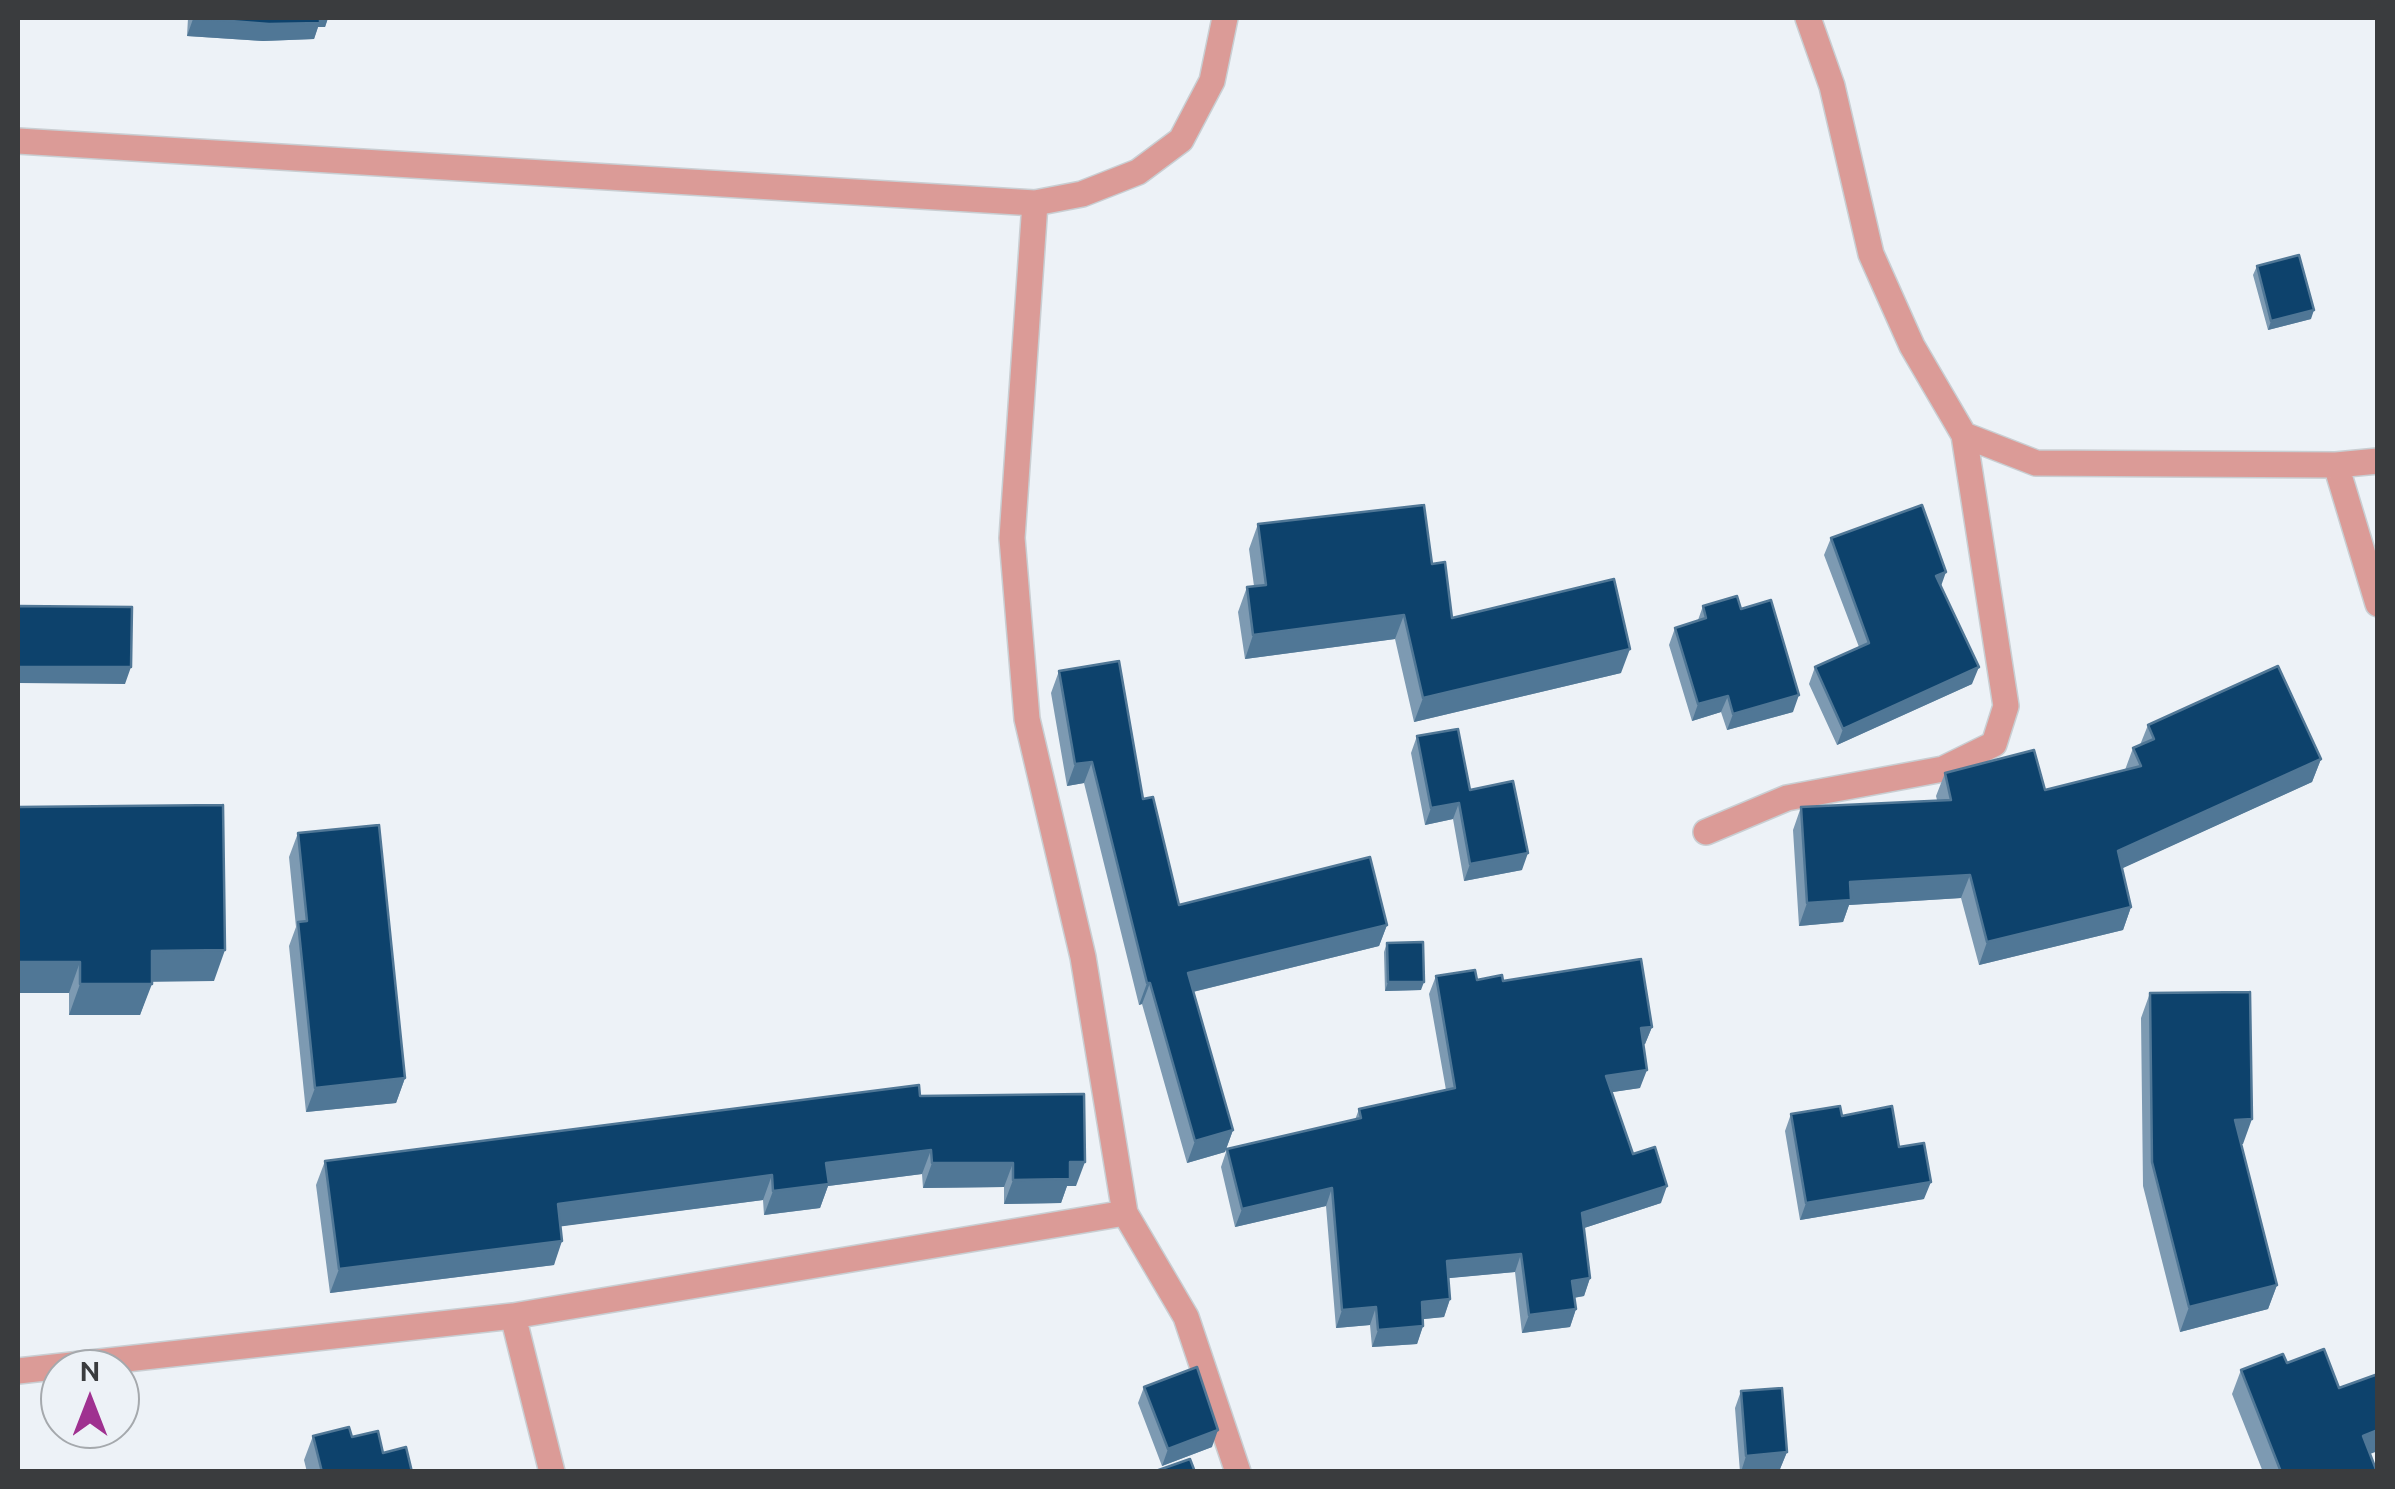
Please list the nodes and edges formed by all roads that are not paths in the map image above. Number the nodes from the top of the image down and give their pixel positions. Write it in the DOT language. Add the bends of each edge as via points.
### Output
graph roads {
  1 [pos="1225,18"];
  2 [pos="1808,18"];
  3 [pos="18,141"];
  4 [pos="1035,203"];
  5 [pos="1964,434"];
  6 [pos="2378,461"];
  7 [pos="2336,465"];
  8 [pos="2378,604"];
  9 [pos="1706,832"];
  10 [pos="1125,1213"];
  11 [pos="514,1316"];
  12 [pos="18,1370"];
  13 [pos="552,1472"];
  14 [pos="1238,1472"];
  1 -- 4 [label="street" via="1212,81 1181,140 1138,172"];
  2 -- 5 [label="street" via="1832,86 1871,254 1912,346"];
  3 -- 4 [label="street"];
  4 -- 10 [label="street" via="1012,538 1026,719 1083,957"];
  5 -- 7 [label="street" via="2036,463"];
  5 -- 9 [label="street" via="2006,706 1994,744 1942,769 1787,798"];
  6 -- 7 [label="street"];
  7 -- 8 [label="street"];
  10 -- 11 [label="street"];
  10 -- 14 [label="street" via="1186,1317"];
  11 -- 12 [label="street"];
  11 -- 13 [label="street"];
}
